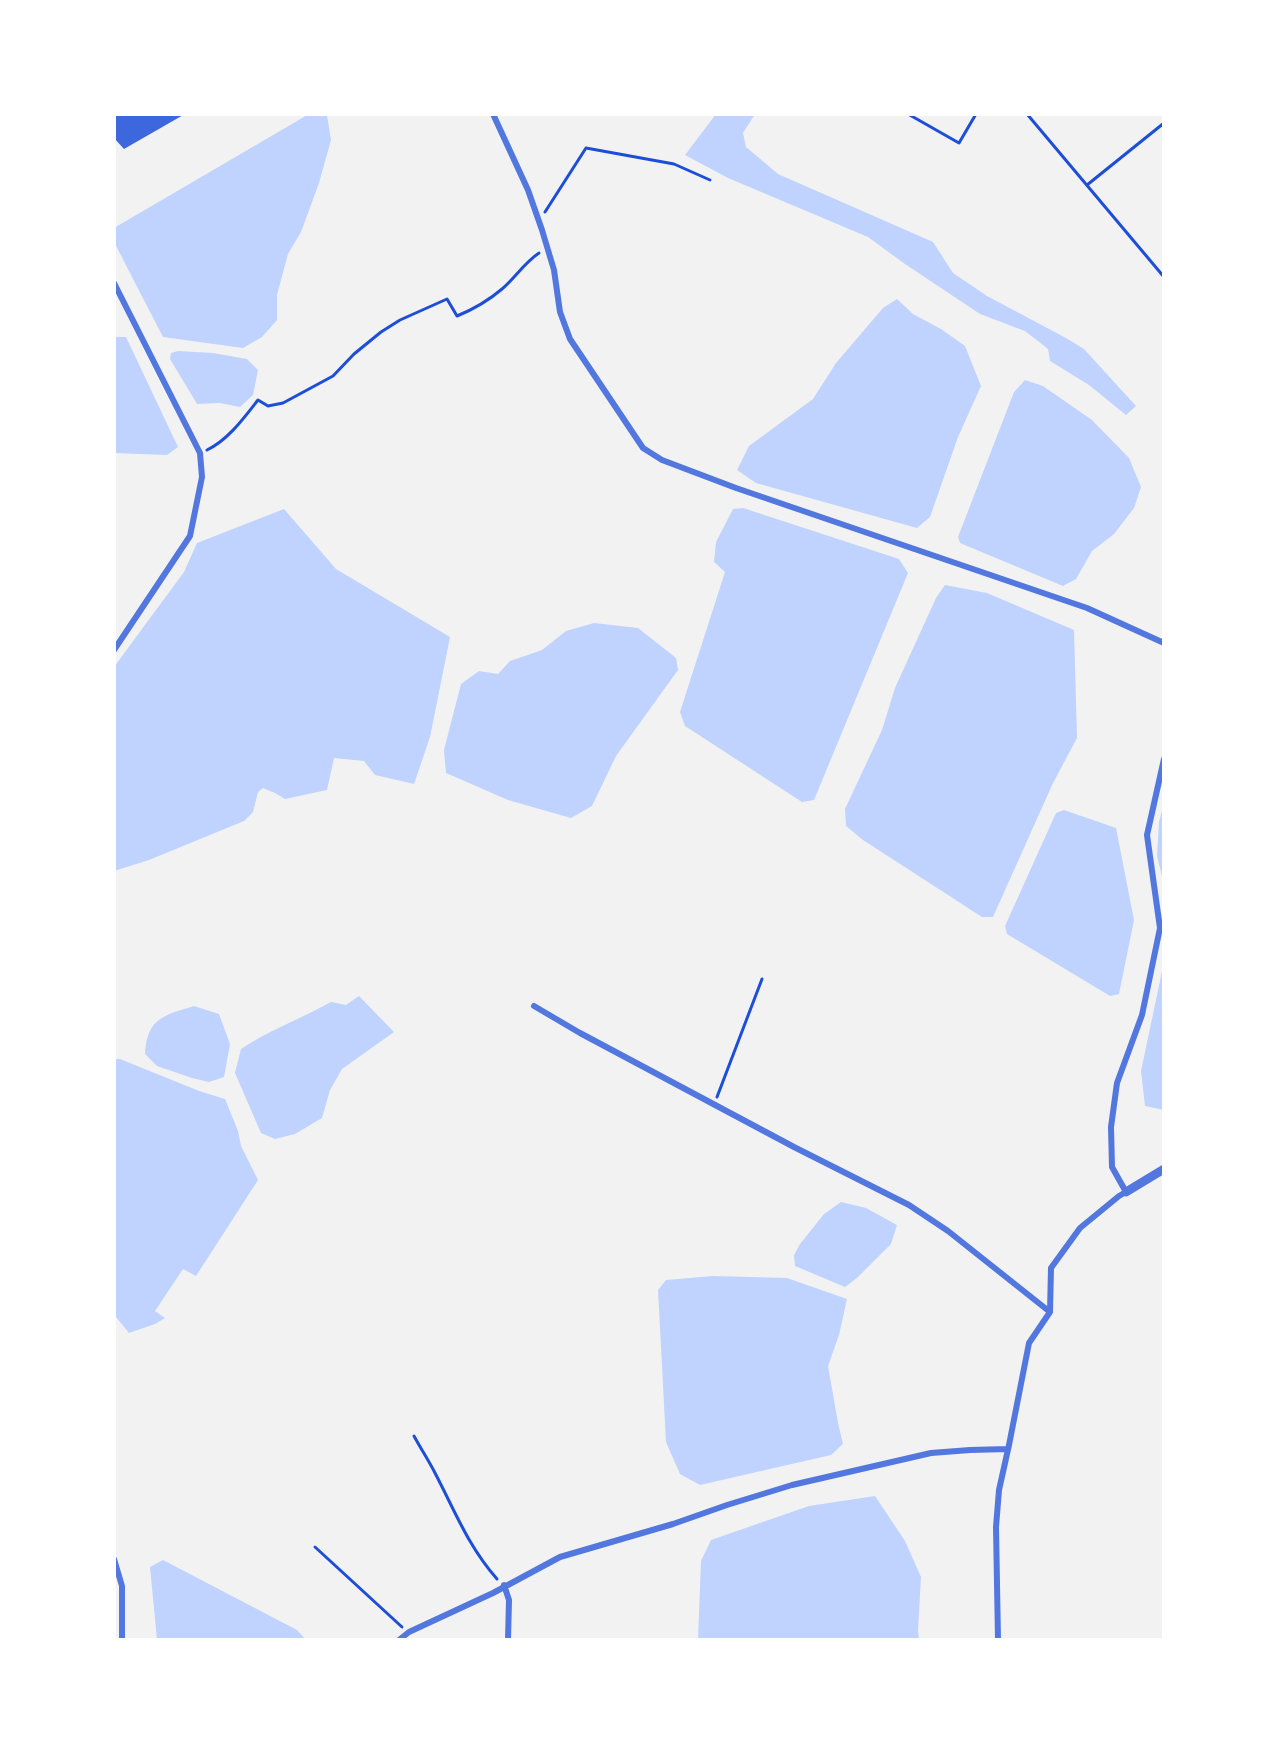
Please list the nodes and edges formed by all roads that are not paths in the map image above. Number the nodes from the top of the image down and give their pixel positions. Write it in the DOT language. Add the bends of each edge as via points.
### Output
graph roads {
  1 [pos="493,114"];
  2 [pos="114,283"];
  3 [pos="1164,643"];
  4 [pos="114,650"];
  5 [pos="1164,759"];
  6 [pos="534,1006"];
  7 [pos="1164,1169"];
  8 [pos="1126,1192"];
  9 [pos="1050,1312"];
  10 [pos="1008,1449"];
  11 [pos="114,1559"];
  12 [pos="504,1585"];
  13 [pos="409,1633"];
  14 [pos="123,1640"];
  15 [pos="399,1640"];
  16 [pos="414,1640"];
  17 [pos="508,1640"];
  18 [pos="998,1640"];
  1 -- 3 [label="street" via="539,221 570,339 642,448 736,488 1087,608"];
  2 -- 4 [label="street" via="200,453 201,477 190,536"];
  5 -- 8 [label="street" via="1147,835 1160,928 1142,1015 1117,1083 1110,1127 1112,1167"];
  6 -- 9 [label="street" via="909,1205"];
  7 -- 8 [label="street"];
  8 -- 9 [label="street" via="1080,1228 1051,1268"];
  9 -- 10 [label="street" via="1029,1343"];
  10 -- 12 [label="street" via="932,1454 792,1485 560,1557"];
  10 -- 18 [label="street" via="996,1527"];
  11 -- 14 [label="street" via="122,1586"];
  12 -- 13 [label="street"];
  12 -- 17 [label="street" via="509,1600"];
  13 -- 15 [label="street"];
  13 -- 16 [label="street"];
}
